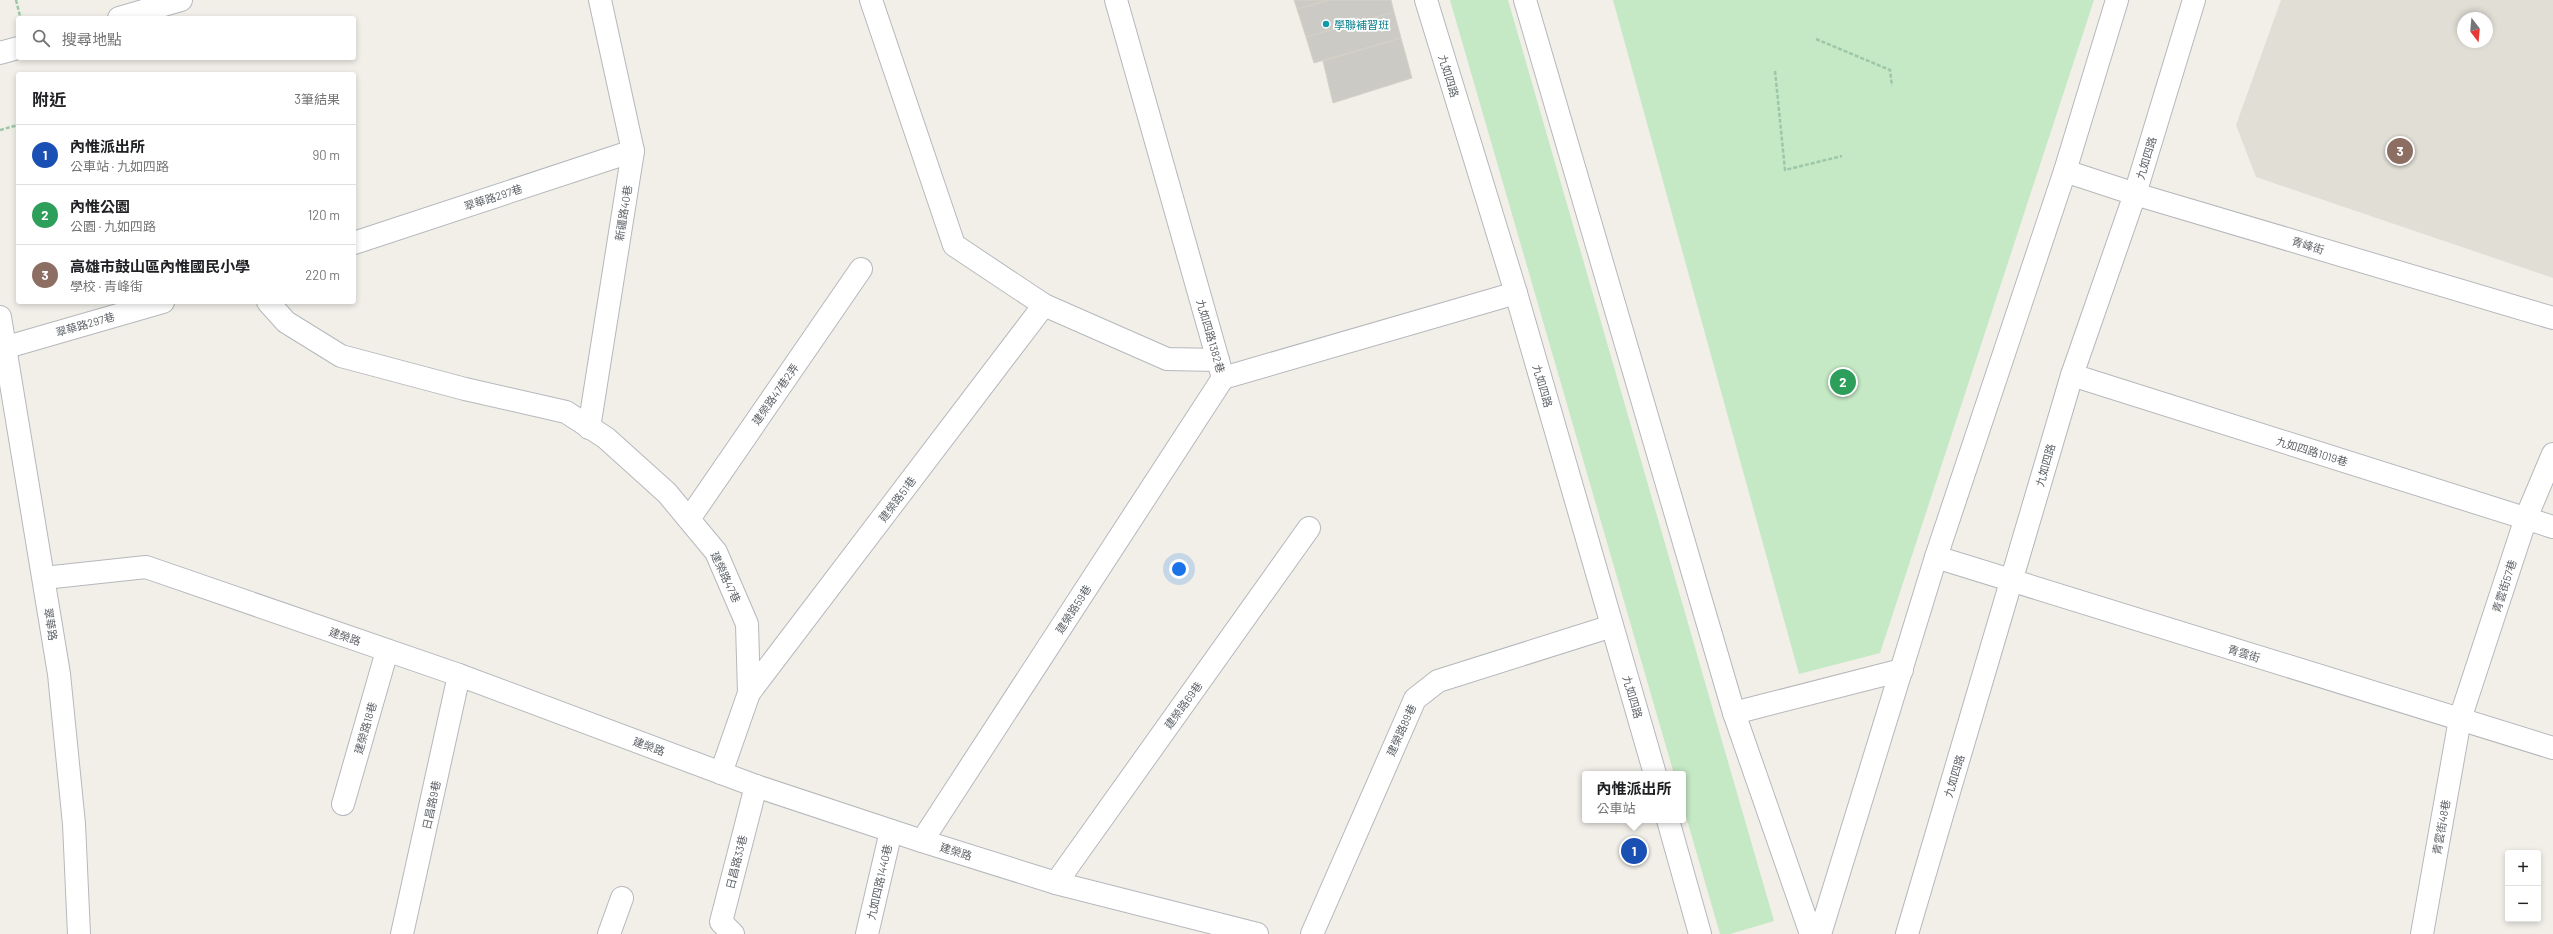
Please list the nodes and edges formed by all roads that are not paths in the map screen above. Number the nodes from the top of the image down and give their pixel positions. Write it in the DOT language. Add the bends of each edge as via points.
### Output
graph roads {
  1 [pos="181,0"];
  2 [pos="600,0"];
  3 [pos="871,0"];
  4 [pos="1116,0"];
  5 [pos="1426,0"];
  6 [pos="1525,0"];
  7 [pos="2117,0"];
  8 [pos="2194,0"];
  9 [pos="126,16"];
  10 [pos="16,49"];
  11 [pos="0,53"];
  12 [pos="633,151"];
  13 [pos="2064,170"];
  14 [pos="2135,194"];
  15 [pos="356,242"];
  16 [pos="861,269"];
  17 [pos="1516,293"];
  18 [pos="156,304"];
  19 [pos="270,304"];
  20 [pos="1044,305"];
  21 [pos="0,317"];
  22 [pos="2553,318"];
  23 [pos="7,347"];
  24 [pos="1221,369"];
  25 [pos="2072,375"];
  26 [pos="589,428"];
  27 [pos="2553,454"];
  28 [pos="2526,518"];
  29 [pos="689,519"];
  30 [pos="2553,527"];
  31 [pos="1309,528"];
  32 [pos="1936,557"];
  33 [pos="44,578"];
  34 [pos="2011,582"];
  35 [pos="1612,626"];
  36 [pos="387,651"];
  37 [pos="1902,670"];
  38 [pos="459,675"];
  39 [pos="749,693"];
  40 [pos="1734,713"];
  41 [pos="2460,719"];
  42 [pos="2553,748"];
  43 [pos="1653,771"];
  44 [pos="721,773"];
  45 [pos="756,786"];
  46 [pos="343,804"];
  47 [pos="1669,823"];
  48 [pos="891,831"];
  49 [pos="922,841"];
  50 [pos="1056,883"];
  51 [pos="622,898"];
  52 [pos="79,934"];
  53 [pos="402,934"];
  54 [pos="609,934"];
  55 [pos="733,934"];
  56 [pos="867,934"];
  57 [pos="1257,934"];
  58 [pos="1312,934"];
  59 [pos="1700,934"];
  60 [pos="1811,934"];
  61 [pos="1820,934"];
  62 [pos="1907,934"];
  63 [pos="2422,934"];
  1 -- 9 [label="street"];
  2 -- 12 [label="street, 新疆路40巷"];
  3 -- 20 [label="street" via="954,244"];
  4 -- 24 [label="street, 九如四路1382巷"];
  5 -- 17 [label="street, 九如四路"];
  6 -- 40 [label="street"];
  7 -- 13 [label="street"];
  8 -- 14 [label="street, 九如四路"];
  10 -- 11 [label="street"];
  12 -- 15 [label="street, 翠華路297巷"];
  12 -- 26 [label="street, 新疆路40巷"];
  13 -- 14 [label="street, 青峰街"];
  13 -- 32 [label="street"];
  14 -- 22 [label="street, 青峰街"];
  14 -- 25 [label="street, 九如四路"];
  16 -- 29 [label="street, 建榮路47巷2弄"];
  17 -- 24 [label="street, 九如四路1382巷"];
  17 -- 35 [label="street, 九如四路"];
  18 -- 23 [label="street, 翠華路297巷"];
  19 -- 26 [label="street, 建榮路47巷" via="286,322 341,356 465,389 566,412"];
  20 -- 24 [label="street" via="1167,359"];
  20 -- 39 [label="street, 建榮路51巷"];
  21 -- 23 [label="street, 翠華路"];
  23 -- 33 [label="street, 翠華路"];
  24 -- 49 [label="street, 建榮路59巷"];
  25 -- 28 [label="street, 九如四路1019巷"];
  25 -- 34 [label="street, 九如四路"];
  26 -- 29 [label="street, 建榮路47巷" via="606,438 667,493"];
  27 -- 28 [label="street, 青雲街57巷"];
  28 -- 30 [label="street, 九如四路1019巷"];
  28 -- 41 [label="street, 青雲街57巷"];
  29 -- 39 [label="street, 建榮路47巷" via="716,552 747,624"];
  31 -- 50 [label="street, 建榮路69巷"];
  32 -- 34 [label="street, 青雲街"];
  32 -- 37 [label="street"];
  33 -- 36 [label="street, 建榮路" via="146,567"];
  33 -- 52 [label="street, 翠華路" via="59,674 74,824"];
  34 -- 41 [label="street, 青雲街"];
  34 -- 62 [label="street, 九如四路"];
  35 -- 43 [label="street, 九如四路"];
  35 -- 58 [label="street, 建榮路89巷" via="1438,681 1415,699"];
  36 -- 38 [label="street, 建榮路"];
  36 -- 46 [label="street, 建榮路18巷"];
  37 -- 40 [label="street"];
  37 -- 61 [label="street"];
  38 -- 44 [label="street, 建榮路"];
  38 -- 53 [label="street, 日昌路9巷"];
  39 -- 44 [label="street, 建榮路47巷"];
  40 -- 60 [label="street"];
  41 -- 42 [label="street, 青雲街"];
  41 -- 63 [label="street, 青雲街48巷"];
  44 -- 45 [label="street, 建榮路"];
  45 -- 48 [label="street, 建榮路"];
  45 -- 55 [label="street, 日昌路33巷" via="720,922"];
  47 -- 59 [label="street"];
  48 -- 49 [label="street, 建榮路"];
  48 -- 56 [label="street, 九如四路1440巷"];
  49 -- 50 [label="street, 建榮路"];
  50 -- 57 [label="street, 建榮路"];
  51 -- 54 [label="street"];
}
